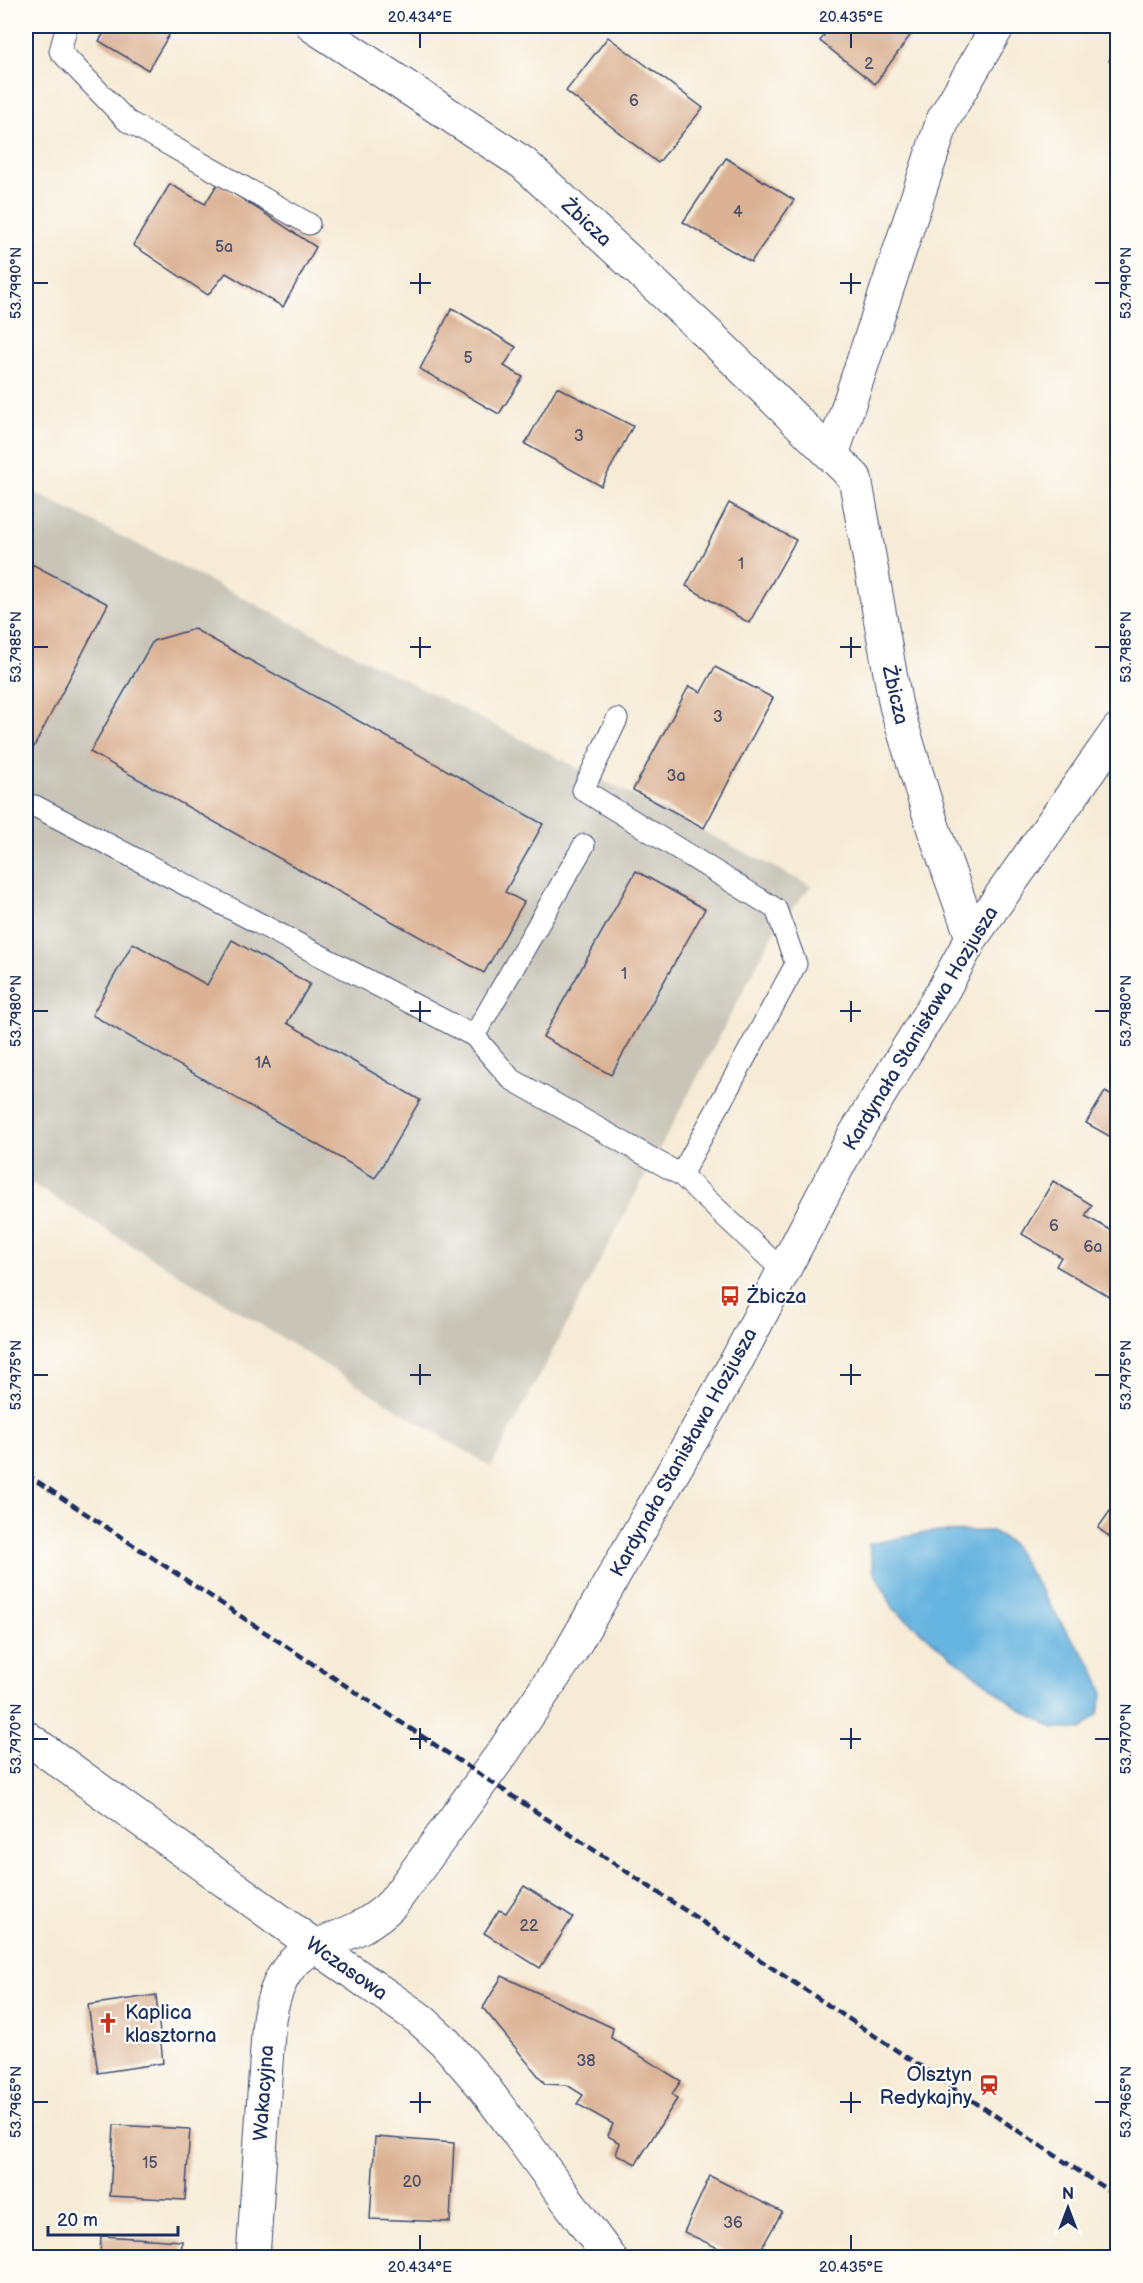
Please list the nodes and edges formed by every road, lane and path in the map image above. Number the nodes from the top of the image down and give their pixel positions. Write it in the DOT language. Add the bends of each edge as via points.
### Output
graph roads {
  1 [pos="67,26"];
  2 [pos="313,26"];
  3 [pos="998,26"];
  4 [pos="309,224"];
  5 [pos="832,455"];
  6 [pos="618,719"];
  7 [pos="1118,730"];
  8 [pos="35,806"];
  9 [pos="584,845"];
  10 [pos="972,937"];
  11 [pos="474,1036"];
  12 [pos="681,1176"];
  13 [pos="783,1271"];
  14 [pos="26,1737"];
  15 [pos="315,1946"];
  16 [pos="253,2258"];
  17 [pos="610,2258"];
  1 -- 4 [label="lane" via="60,51 127,121"];
  2 -- 5 [label="street, Żbicza" via="523,163"];
  3 -- 5 [label="street" via="943,120"];
  5 -- 10 [label="street, Żbicza" via="855,478 896,706"];
  6 -- 12 [label="lane" via="583,790 776,909 796,964"];
  7 -- 10 [label="street, Kardynała Stanisława Hozjusza"];
  8 -- 11 [label="lane"];
  9 -- 11 [label="lane"];
  10 -- 13 [label="street, Kardynała Stanisława Hozjusza" via="850,1141"];
  11 -- 12 [label="lane" via="511,1079"];
  12 -- 13 [label="lane"];
  13 -- 15 [label="street, Kardynała Stanisława Hozjusza" via="730,1373 571,1651 509,1743 393,1903 370,1923"];
  14 -- 15 [label="street, Wczasowa"];
  15 -- 16 [label="street, Wakacyjna" via="294,1960 272,1998"];
  15 -- 17 [label="street, Wczasowa" via="420,2019 444,2041 490,2096"];
}
